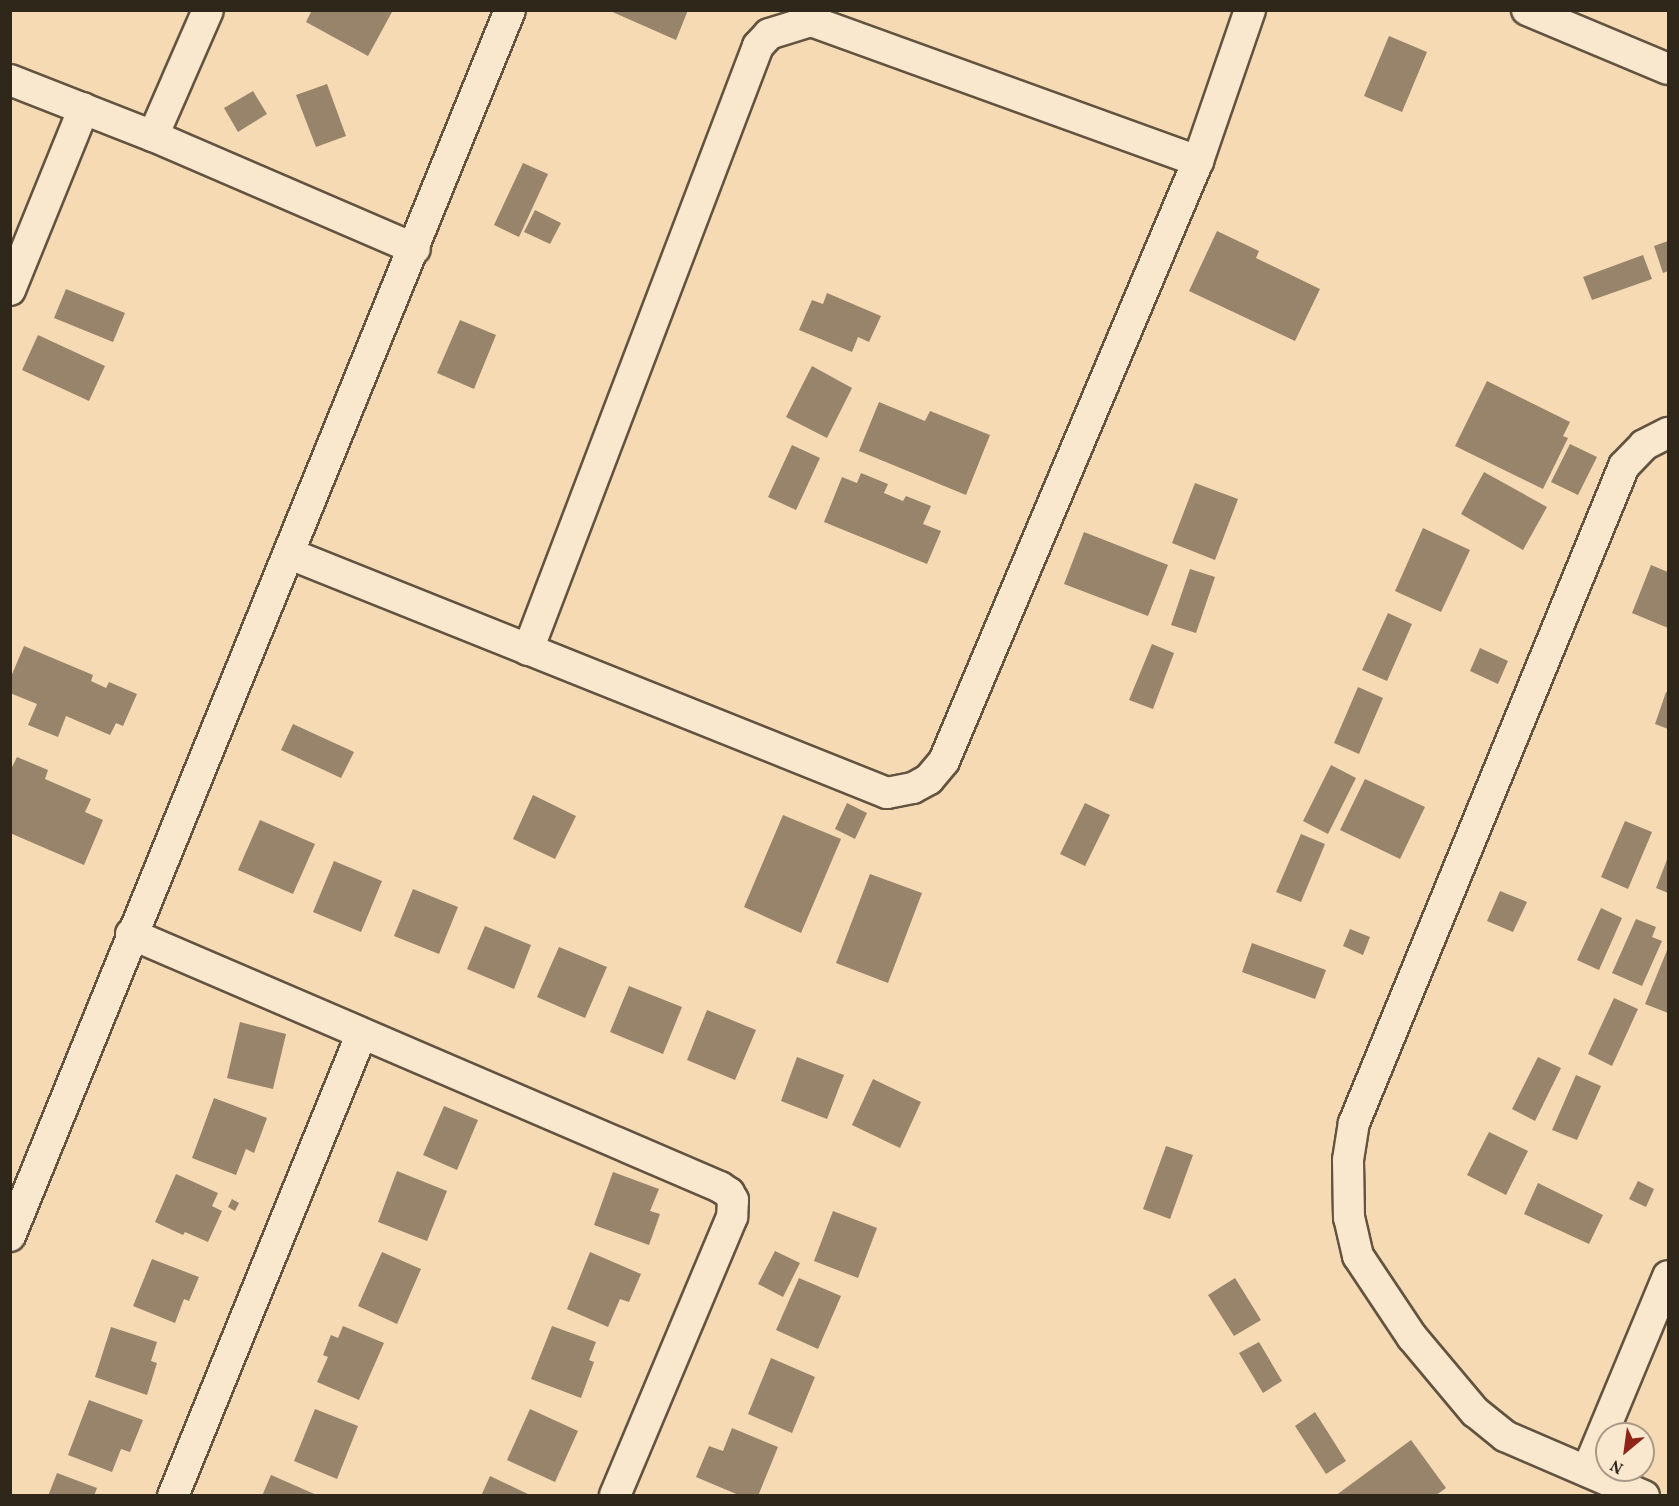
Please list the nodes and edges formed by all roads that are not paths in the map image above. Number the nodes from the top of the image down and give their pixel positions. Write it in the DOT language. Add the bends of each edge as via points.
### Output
graph roads {
  1 [pos="208,10"];
  2 [pos="510,10"];
  3 [pos="1250,10"];
  4 [pos="1527,10"];
  5 [pos="1668,69"];
  6 [pos="10,80"];
  7 [pos="84,108"];
  8 [pos="153,136"];
  9 [pos="1198,161"];
  10 [pos="415,249"];
  11 [pos="10,290"];
  12 [pos="1668,433"];
  13 [pos="290,554"];
  14 [pos="528,650"];
  15 [pos="131,934"];
  16 [pos="362,1034"];
  17 [pos="10,1236"];
  18 [pos="1668,1276"];
  19 [pos="1587,1471"];
  20 [pos="173,1496"];
  21 [pos="615,1496"];
  22 [pos="1644,1496"];
  1 -- 8 [label="street"];
  2 -- 10 [label="street"];
  3 -- 9 [label="street"];
  4 -- 5 [label="street"];
  6 -- 7 [label="street"];
  7 -- 8 [label="street"];
  7 -- 11 [label="street"];
  8 -- 10 [label="street"];
  9 -- 14 [label="street" via="944,761 929,778 901,792 887,793"];
  9 -- 14 [label="street" via="812,21 769,34 758,46"];
  10 -- 13 [label="street"];
  12 -- 19 [label="street" via="1644,445 1624,466 1354,1123 1348,1160 1349,1218 1358,1256 1412,1336 1475,1412 1505,1436"];
  13 -- 14 [label="street"];
  13 -- 15 [label="street"];
  15 -- 16 [label="street"];
  15 -- 17 [label="street"];
  16 -- 20 [label="street"];
  16 -- 21 [label="street" via="720,1187 733,1200 732,1217"];
  18 -- 19 [label="street"];
  19 -- 22 [label="street"];
}
